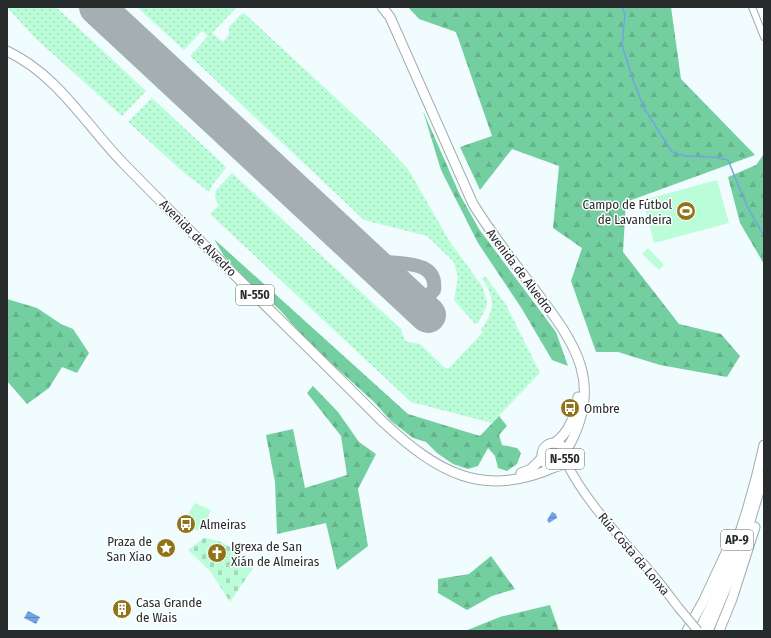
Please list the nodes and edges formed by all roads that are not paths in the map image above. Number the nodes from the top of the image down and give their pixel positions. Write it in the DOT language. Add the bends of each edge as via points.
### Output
graph roads {
  1 [pos="382,7"];
  2 [pos="388,7"];
  3 [pos="752,7"];
  4 [pos="390,17"];
  5 [pos="764,37"];
  6 [pos="7,52"];
  7 [pos="574,348"];
  8 [pos="554,443"];
  9 [pos="764,445"];
  10 [pos="543,457"];
  11 [pos="561,461"];
  12 [pos="764,475"];
  13 [pos="493,480"];
  14 [pos="764,496"];
  15 [pos="745,516"];
  16 [pos="686,631"];
  17 [pos="699,631"];
  18 [pos="708,631"];
  19 [pos="719,631"];
  1 -- 4 [label="highway, Avenida de Alvedro / N-550"];
  2 -- 4 [label="highway, Avenida de Alvedro / N-550"];
  3 -- 5 [label="street"];
  4 -- 7 [label="highway, Avenida de Alvedro / N-550" via="473,204 489,230 562,325"];
  6 -- 13 [label="highway, Avenida de Alvedro / N-550" via="26,61 54,83 114,154 400,438 434,464 472,478"];
  7 -- 8 [label="highway, Avenida de Alvedro / N-550" via="578,369 578,401 568,427"];
  7 -- 11 [label="highway, Avenida de Alvedro / N-550" via="584,379 584,394 576,431"];
  8 -- 10 [label="highway, N-550" via="545,447"];
  8 -- 11 [label="highway, N-550" via="561,445"];
  9 -- 15 [label="highway, AP-9"];
  10 -- 11 [label="highway, N-550" via="547,464"];
  10 -- 13 [label="highway, Avenida de Alvedro / N-550" via="531,469"];
  11 -- 13 [label="highway, Avenida de Alvedro / N-550" via="542,472 519,478"];
  11 -- 17 [label="main road, Rúa Costa da Lonxa, bridge" via="608,525 641,560"];
  12 -- 18 [label="highway, AP-9" via="740,554"];
  14 -- 19 [label="highway" via="749,550"];
  15 -- 16 [label="highway"];
  15 -- 17 [label="highway, AP-9" via="720,587"];
}
